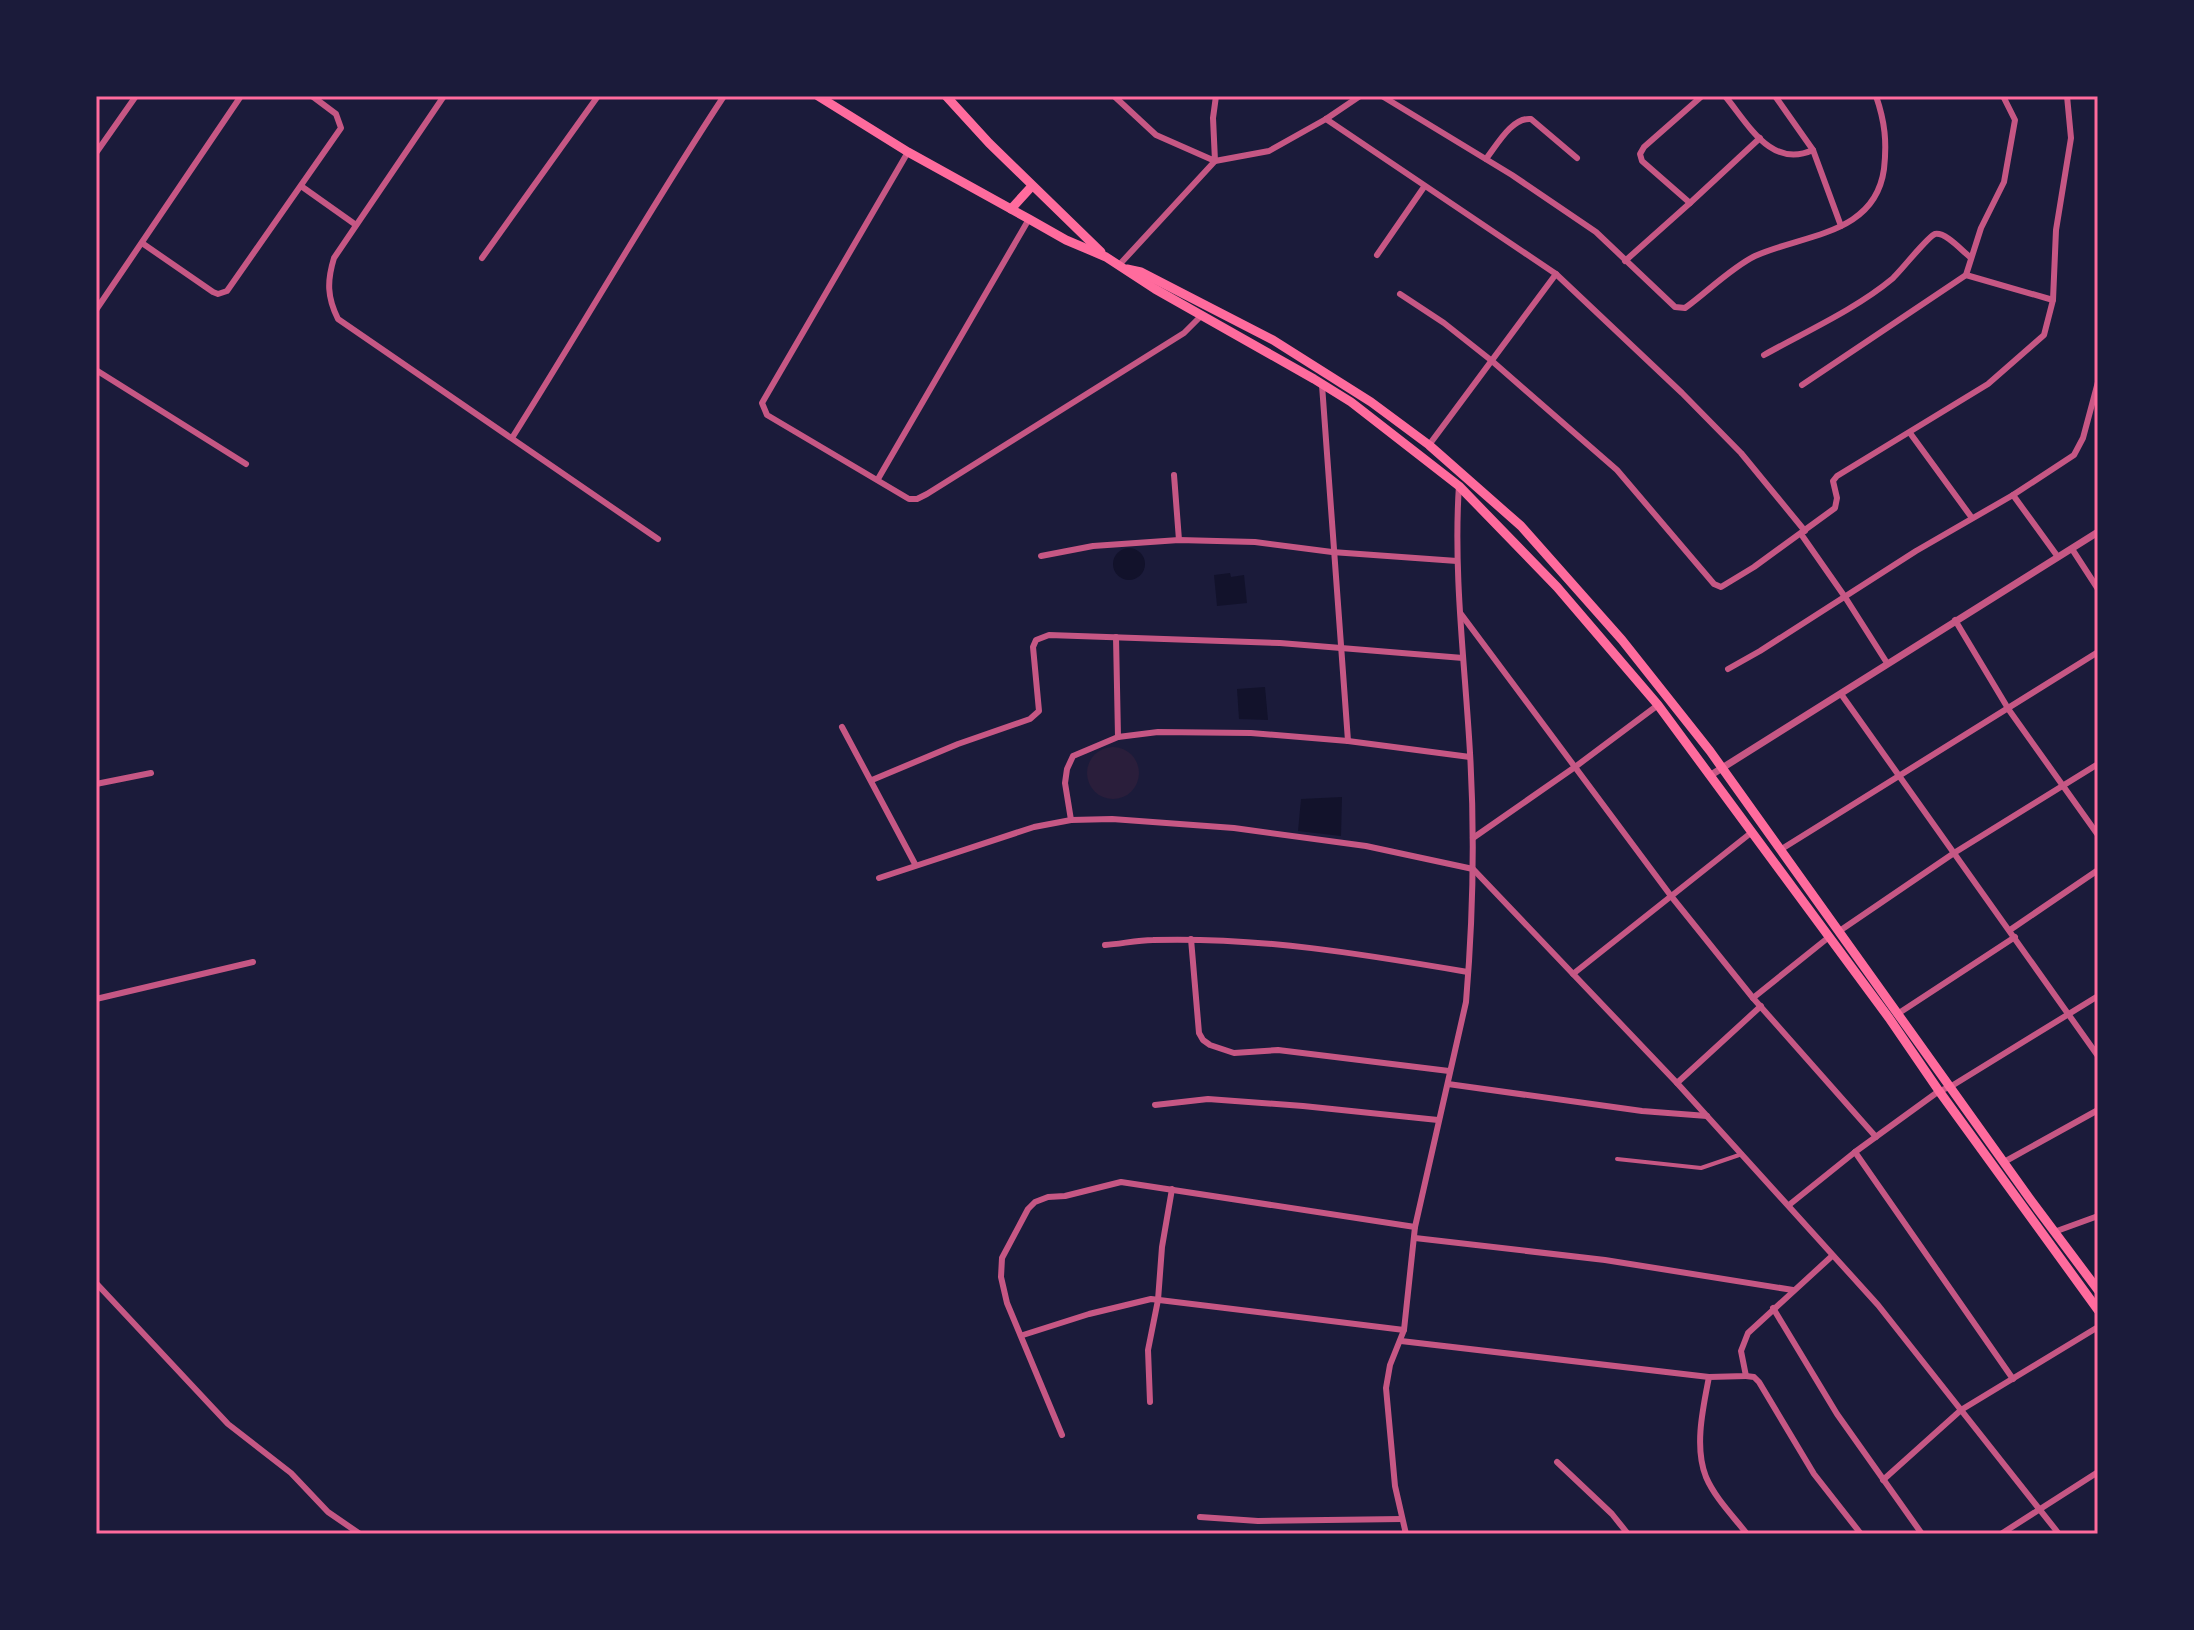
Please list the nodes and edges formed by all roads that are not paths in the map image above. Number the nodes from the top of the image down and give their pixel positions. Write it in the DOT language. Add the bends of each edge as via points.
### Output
graph roads {
  1 [pos="136,96"];
  2 [pos="241,96"];
  3 [pos="312,96"];
  4 [pos="444,96"];
  5 [pos="598,96"];
  6 [pos="724,96"];
  7 [pos="818,96"];
  8 [pos="946,96"];
  9 [pos="1114,96"];
  10 [pos="1216,96"];
  11 [pos="1360,96"];
  12 [pos="1382,96"];
  13 [pos="1702,96"];
  14 [pos="1725,96"];
  15 [pos="1775,96"];
  16 [pos="1876,96"];
  17 [pos="2003,96"];
  18 [pos="2067,96"];
  19 [pos="1326,119"];
  20 [pos="1760,138"];
  21 [pos="1813,150"];
  22 [pos="908,152"];
  23 [pos="96,153"];
  24 [pos="1577,158"];
  25 [pos="1486,159"];
  26 [pos="1215,161"];
  27 [pos="301,186"];
  28 [pos="1032,186"];
  29 [pos="1424,187"];
  30 [pos="1690,203"];
  31 [pos="1011,209"];
  32 [pos="1029,219"];
  33 [pos="356,225"];
  34 [pos="1841,226"];
  35 [pos="142,243"];
  36 [pos="1377,255"];
  37 [pos="1106,257"];
  38 [pos="1970,257"];
  39 [pos="482,258"];
  40 [pos="1625,261"];
  41 [pos="1123,266"];
  42 [pos="1556,274"];
  43 [pos="1966,275"];
  44 [pos="1400,294"];
  45 [pos="2053,300"];
  46 [pos="96,310"];
  47 [pos="1202,315"];
  48 [pos="1764,355"];
  49 [pos="1307,361"];
  50 [pos="1492,361"];
  51 [pos="96,370"];
  52 [pos="1300,371"];
  53 [pos="2098,382"];
  54 [pos="1322,385"];
  55 [pos="1802,385"];
  56 [pos="1910,433"];
  57 [pos="512,438"];
  58 [pos="1429,445"];
  59 [pos="246,464"];
  60 [pos="1174,475"];
  61 [pos="1463,475"];
  62 [pos="878,479"];
  63 [pos="1459,486"];
  64 [pos="2013,495"];
  65 [pos="1972,518"];
  66 [pos="1803,532"];
  67 [pos="2098,532"];
  68 [pos="658,539"];
  69 [pos="1179,540"];
  70 [pos="2072,549"];
  71 [pos="1332,552"];
  72 [pos="1041,556"];
  73 [pos="2058,557"];
  74 [pos="1457,561"];
  75 [pos="2098,589"];
  76 [pos="1845,597"];
  77 [pos="1587,599"];
  78 [pos="1577,608"];
  79 [pos="1461,614"];
  80 [pos="1955,620"];
  81 [pos="1116,637"];
  82 [pos="1342,647"];
  83 [pos="2098,652"];
  84 [pos="1463,658"];
  85 [pos="1887,663"];
  86 [pos="1728,669"];
  87 [pos="1841,694"];
  88 [pos="1658,705"];
  89 [pos="2009,710"];
  90 [pos="842,727"];
  91 [pos="1118,737"];
  92 [pos="1348,741"];
  93 [pos="1470,757"];
  94 [pos="2098,764"];
  95 [pos="1575,767"];
  96 [pos="1722,768"];
  97 [pos="151,773"];
  98 [pos="1711,775"];
  99 [pos="1899,778"];
  100 [pos="872,780"];
  101 [pos="96,784"];
  102 [pos="2062,786"];
  103 [pos="1071,820"];
  104 [pos="1753,831"];
  105 [pos="2098,835"];
  106 [pos="1473,838"];
  107 [pos="1780,850"];
  108 [pos="1954,853"];
  109 [pos="915,864"];
  110 [pos="1473,869"];
  111 [pos="2098,870"];
  112 [pos="879,878"];
  113 [pos="1671,896"];
  114 [pos="2010,930"];
  115 [pos="1833,935"];
  116 [pos="2015,937"];
  117 [pos="1191,939"];
  118 [pos="1105,945"];
  119 [pos="253,962"];
  120 [pos="1468,972"];
  121 [pos="1573,974"];
  122 [pos="1878,994"];
  123 [pos="2098,996"];
  124 [pos="1753,998"];
  125 [pos="96,999"];
  126 [pos="1761,1006"];
  127 [pos="1899,1013"];
  128 [pos="2069,1015"];
  129 [pos="2098,1056"];
  130 [pos="1449,1071"];
  131 [pos="1677,1083"];
  132 [pos="1448,1084"];
  133 [pos="1950,1087"];
  134 [pos="1939,1091"];
  135 [pos="1155,1105"];
  136 [pos="2098,1110"];
  137 [pos="1707,1116"];
  138 [pos="1438,1120"];
  139 [pos="1876,1137"];
  140 [pos="1855,1152"];
  141 [pos="1742,1154"];
  142 [pos="1617,1159"];
  143 [pos="2004,1162"];
  144 [pos="1172,1189"];
  145 [pos="1789,1205"];
  146 [pos="2098,1216"];
  147 [pos="1415,1227"];
  148 [pos="2054,1232"];
  149 [pos="1415,1238"];
  150 [pos="1832,1256"];
  151 [pos="96,1283"];
  152 [pos="1793,1290"];
  153 [pos="2098,1290"];
  154 [pos="1158,1300"];
  155 [pos="1773,1308"];
  156 [pos="2098,1310"];
  157 [pos="2098,1327"];
  158 [pos="1404,1330"];
  159 [pos="1023,1335"];
  160 [pos="1401,1341"];
  161 [pos="1746,1376"];
  162 [pos="1709,1377"];
  163 [pos="2013,1379"];
  164 [pos="1150,1402"];
  165 [pos="1961,1410"];
  166 [pos="1062,1435"];
  167 [pos="1557,1462"];
  168 [pos="2098,1472"];
  169 [pos="1883,1480"];
  170 [pos="2041,1508"];
  171 [pos="1200,1517"];
  172 [pos="1402,1519"];
  173 [pos="360,1534"];
  174 [pos="1406,1534"];
  175 [pos="1628,1534"];
  176 [pos="1747,1534"];
  177 [pos="1861,1534"];
  178 [pos="1922,1534"];
  179 [pos="2001,1534"];
  180 [pos="2059,1534"];
  1 -- 23 [label="street"];
  2 -- 35 [label="street"];
  3 -- 27 [label="street" via="336,114 341,128"];
  4 -- 33 [label="street"];
  5 -- 39 [label="street"];
  6 -- 57 [label="street"];
  7 -- 22 [label="main road"];
  8 -- 28 [label="main road"];
  9 -- 26 [label="street" via="1156,135"];
  10 -- 26 [label="street"];
  11 -- 19 [label="street"];
  12 -- 25 [label="street"];
  13 -- 30 [label="street" via="1640,154"];
  14 -- 20 [label="street"];
  15 -- 21 [label="street"];
  16 -- 34 [label="street" via="1887,143 1883,176 1866,211"];
  17 -- 38 [label="street" via="2015,120 2004,182"];
  18 -- 45 [label="street" via="2071,138 2056,230"];
  19 -- 26 [label="street" via="1269,151"];
  19 -- 29 [label="street"];
  20 -- 21 [label="street" via="1785,156"];
  20 -- 30 [label="street"];
  21 -- 34 [label="street"];
  22 -- 31 [label="main road"];
  22 -- 62 [label="street" via="762,403 767,415"];
  24 -- 25 [label="street" via="1525,118"];
  25 -- 40 [label="street" via="1596,232"];
  26 -- 41 [label="street"];
  27 -- 33 [label="street"];
  27 -- 35 [label="street" via="223,293 213,292"];
  28 -- 31 [label="main road"];
  28 -- 37 [label="main road"];
  29 -- 36 [label="street"];
  29 -- 42 [label="street"];
  30 -- 40 [label="street"];
  31 -- 32 [label="main road"];
  32 -- 37 [label="main road"];
  32 -- 62 [label="street"];
  33 -- 57 [label="street" via="329,275 328,293 338,319"];
  34 -- 40 [label="street" via="1752,257 1685,308 1675,307"];
  35 -- 46 [label="street"];
  37 -- 41 [label="main road"];
  38 -- 43 [label="street"];
  38 -- 48 [label="street" via="1942,235 1929,237 1888,282"];
  41 -- 47 [label="main road"];
  41 -- 49 [label="main road"];
  42 -- 50 [label="street"];
  42 -- 66 [label="street" via="1741,453"];
  43 -- 45 [label="street"];
  43 -- 55 [label="street"];
  44 -- 50 [label="street"];
  45 -- 56 [label="street" via="2039,341 1988,384"];
  47 -- 52 [label="main road"];
  47 -- 62 [label="street" via="1184,333 917,499"];
  49 -- 52 [label="main road"];
  49 -- 58 [label="main road"];
  50 -- 58 [label="street"];
  50 -- 66 [label="street" via="1617,470 1714,584 1721,587"];
  51 -- 59 [label="street"];
  52 -- 54 [label="main road"];
  53 -- 64 [label="street" via="2074,455"];
  54 -- 63 [label="main road"];
  54 -- 71 [label="street"];
  56 -- 65 [label="street"];
  56 -- 66 [label="street" via="1837,476 1837,504"];
  57 -- 68 [label="street"];
  58 -- 61 [label="main road"];
  60 -- 69 [label="street"];
  61 -- 63 [label="street"];
  61 -- 77 [label="main road" via="1521,526"];
  63 -- 74 [label="street"];
  63 -- 78 [label="main road"];
  64 -- 65 [label="street"];
  64 -- 73 [label="street"];
  65 -- 76 [label="street"];
  66 -- 76 [label="street"];
  67 -- 70 [label="street"];
  69 -- 71 [label="street"];
  69 -- 72 [label="street"];
  70 -- 73 [label="street"];
  70 -- 75 [label="street"];
  71 -- 74 [label="street"];
  71 -- 82 [label="street"];
  73 -- 80 [label="street"];
  74 -- 79 [label="street"];
  76 -- 85 [label="street"];
  76 -- 86 [label="street"];
  77 -- 78 [label="main road"];
  77 -- 96 [label="main road"];
  78 -- 88 [label="main road"];
  79 -- 84 [label="street"];
  79 -- 95 [label="street"];
  80 -- 85 [label="street"];
  80 -- 89 [label="street"];
  81 -- 82 [label="street"];
  81 -- 91 [label="street"];
  81 -- 100 [label="street" via="1049,635 1036,640 1039,711 1030,719"];
  82 -- 84 [label="street"];
  82 -- 92 [label="street"];
  83 -- 89 [label="street"];
  84 -- 93 [label="street"];
  85 -- 87 [label="street"];
  87 -- 96 [label="street"];
  87 -- 99 [label="street"];
  88 -- 95 [label="street"];
  88 -- 98 [label="main road"];
  89 -- 99 [label="street"];
  89 -- 102 [label="street"];
  90 -- 100 [label="street"];
  91 -- 92 [label="street" via="1205,732"];
  91 -- 103 [label="street" via="1073,756 1065,783"];
  92 -- 93 [label="street"];
  93 -- 106 [label="street"];
  94 -- 102 [label="street"];
  95 -- 106 [label="street"];
  95 -- 113 [label="street"];
  96 -- 98 [label="street"];
  96 -- 107 [label="main road"];
  97 -- 101 [label="street"];
  98 -- 104 [label="main road"];
  99 -- 107 [label="street"];
  99 -- 108 [label="street"];
  100 -- 109 [label="street"];
  102 -- 105 [label="street"];
  102 -- 108 [label="street"];
  103 -- 109 [label="street"];
  103 -- 110 [label="street" via="1234,828 1366,846"];
  104 -- 113 [label="street"];
  104 -- 115 [label="main road"];
  106 -- 110 [label="street"];
  107 -- 115 [label="main road"];
  108 -- 114 [label="street"];
  108 -- 115 [label="street"];
  109 -- 112 [label="street"];
  110 -- 120 [label="street"];
  110 -- 121 [label="street"];
  111 -- 114 [label="street"];
  113 -- 121 [label="street"];
  113 -- 124 [label="street"];
  114 -- 116 [label="street"];
  115 -- 122 [label="main road"];
  115 -- 124 [label="street"];
  116 -- 127 [label="street"];
  116 -- 128 [label="street"];
  117 -- 118 [label="street"];
  117 -- 120 [label="street" via="1328,948"];
  117 -- 130 [label="street" via="1199,1033 1210,1045 1234,1053 1278,1050"];
  119 -- 125 [label="street"];
  120 -- 130 [label="street"];
  121 -- 131 [label="street"];
  122 -- 127 [label="main road"];
  122 -- 134 [label="main road"];
  123 -- 128 [label="street"];
  124 -- 126 [label="street"];
  126 -- 131 [label="street"];
  126 -- 139 [label="street"];
  127 -- 133 [label="main road"];
  128 -- 129 [label="street"];
  128 -- 133 [label="street"];
  130 -- 132 [label="street"];
  131 -- 137 [label="street"];
  132 -- 137 [label="street"];
  132 -- 138 [label="street"];
  133 -- 134 [label="street"];
  133 -- 143 [label="main road"];
  134 -- 139 [label="street"];
  134 -- 156 [label="main road"];
  135 -- 138 [label="street" via="1208,1099"];
  136 -- 143 [label="street"];
  137 -- 141 [label="street"];
  138 -- 147 [label="street"];
  139 -- 140 [label="street"];
  140 -- 145 [label="street"];
  140 -- 163 [label="street"];
  141 -- 142 [label="street" via="1701,1168"];
  141 -- 145 [label="street"];
  143 -- 148 [label="main road"];
  144 -- 147 [label="street"];
  144 -- 154 [label="street"];
  144 -- 159 [label="street" via="1121,1182 1035,1202 1002,1258 1007,1303"];
  145 -- 150 [label="street"];
  146 -- 148 [label="street"];
  147 -- 149 [label="street"];
  148 -- 153 [label="main road"];
  149 -- 152 [label="street" via="1605,1260"];
  149 -- 158 [label="street"];
  150 -- 152 [label="street"];
  150 -- 165 [label="street"];
  151 -- 173 [label="street" via="228,1424"];
  152 -- 155 [label="street"];
  154 -- 158 [label="street"];
  154 -- 159 [label="street"];
  154 -- 164 [label="street" via="1148,1350"];
  155 -- 161 [label="street" via="1744,1341"];
  155 -- 169 [label="street"];
  157 -- 163 [label="street"];
  158 -- 160 [label="street"];
  159 -- 166 [label="street"];
  160 -- 162 [label="street"];
  160 -- 172 [label="street" via="1386,1388"];
  161 -- 162 [label="street"];
  161 -- 177 [label="street" via="1759,1382 1814,1474"];
  162 -- 176 [label="street" via="1701,1458 1706,1477"];
  163 -- 165 [label="street"];
  165 -- 169 [label="street"];
  165 -- 170 [label="street"];
  167 -- 175 [label="street"];
  168 -- 170 [label="street"];
  169 -- 178 [label="street"];
  170 -- 179 [label="street"];
  170 -- 180 [label="street"];
  171 -- 172 [label="street"];
  172 -- 174 [label="street"];
}
